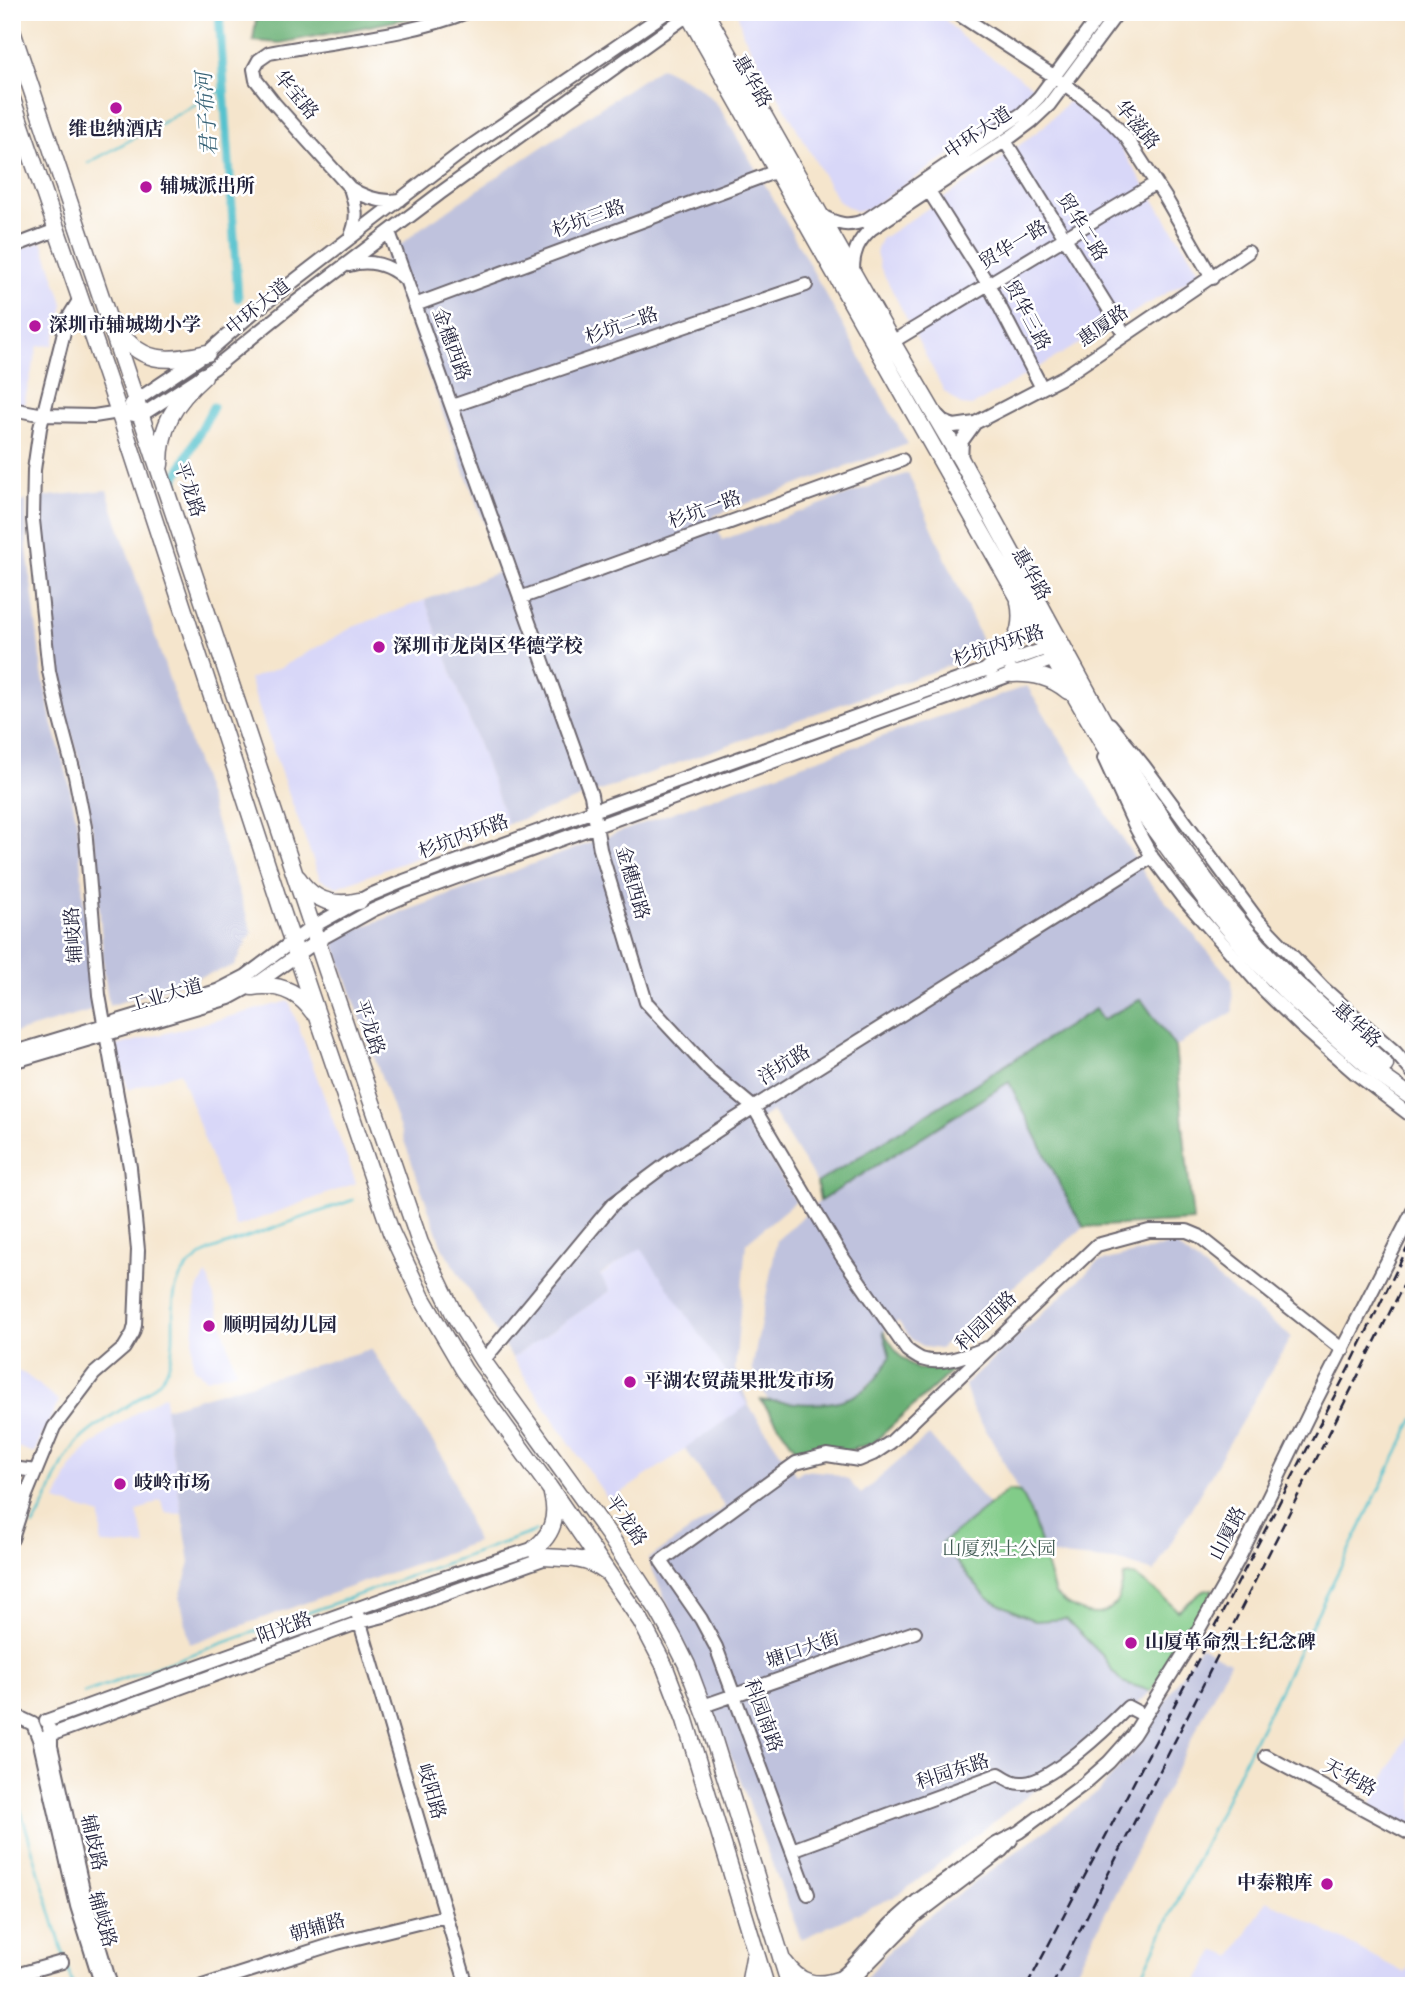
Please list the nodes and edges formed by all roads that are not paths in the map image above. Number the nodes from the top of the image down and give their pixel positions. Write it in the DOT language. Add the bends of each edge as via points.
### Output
graph roads {
  1 [pos="467,12"];
  2 [pos="667,12"];
  3 [pos="955,12"];
  4 [pos="1102,12"];
  5 [pos="1118,12"];
  6 [pos="693,13"];
  7 [pos="12,31"];
  8 [pos="1059,81"];
  9 [pos="12,99"];
  10 [pos="15,116"];
  11 [pos="1004,141"];
  12 [pos="777,171"];
  13 [pos="1156,183"];
  14 [pos="350,188"];
  15 [pos="929,191"];
  16 [pos="400,200"];
  17 [pos="821,215"];
  18 [pos="56,229"];
  19 [pos="389,232"];
  20 [pos="350,238"];
  21 [pos="1065,238"];
  22 [pos="12,247"];
  23 [pos="1248,252"];
  24 [pos="342,267"];
  25 [pos="853,270"];
  26 [pos="1212,278"];
  27 [pos="407,280"];
  28 [pos="988,284"];
  29 [pos="806,285"];
  30 [pos="80,299"];
  31 [pos="415,305"];
  32 [pos="107,313"];
  33 [pos="1125,335"];
  34 [pos="892,342"];
  35 [pos="207,353"];
  36 [pos="204,376"];
  37 [pos="1042,388"];
  38 [pos="452,406"];
  39 [pos="138,408"];
  40 [pos="12,409"];
  41 [pos="119,412"];
  42 [pos="935,414"];
  43 [pos="44,415"];
  44 [pos="975,423"];
  45 [pos="902,460"];
  46 [pos="961,460"];
  47 [pos="163,485"];
  48 [pos="1018,596"];
  49 [pos="520,598"];
  50 [pos="1055,652"];
  51 [pos="989,669"];
  52 [pos="1012,674"];
  53 [pos="1077,699"];
  54 [pos="1093,716"];
  55 [pos="594,810"];
  56 [pos="596,825"];
  57 [pos="1152,857"];
  58 [pos="293,871"];
  59 [pos="359,901"];
  60 [pos="314,934"];
  61 [pos="295,948"];
  62 [pos="252,986"];
  63 [pos="1293,989"];
  64 [pos="321,1025"];
  65 [pos="105,1030"];
  66 [pos="12,1053"];
  67 [pos="12,1062"];
  68 [pos="1414,1074"];
  69 [pos="1414,1086"];
  70 [pos="1414,1099"];
  71 [pos="754,1108"];
  72 [pos="1414,1118"];
  73 [pos="1414,1209"];
  74 [pos="987,1348"];
  75 [pos="1343,1350"];
  76 [pos="483,1361"];
  77 [pos="12,1468"];
  78 [pos="36,1471"];
  79 [pos="549,1487"];
  80 [pos="12,1539"];
  81 [pos="540,1553"];
  82 [pos="661,1561"];
  83 [pos="613,1578"];
  84 [pos="356,1609"];
  85 [pos="360,1622"];
  86 [pos="915,1632"];
  87 [pos="734,1695"];
  88 [pos="703,1706"];
  89 [pos="12,1714"];
  90 [pos="1145,1716"];
  91 [pos="40,1722"];
  92 [pos="45,1737"];
  93 [pos="1266,1756"];
  94 [pos="1414,1836"];
  95 [pos="792,1850"];
  96 [pos="808,1894"];
  97 [pos="446,1916"];
  98 [pos="753,1945"];
  99 [pos="781,1956"];
  100 [pos="62,1962"];
  101 [pos="12,1976"];
  102 [pos="838,1984"];
  103 [pos="102,1986"];
  104 [pos="111,1986"];
  105 [pos="202,1986"];
  106 [pos="467,1986"];
  107 [pos="749,1986"];
  108 [pos="766,1986"];
  109 [pos="790,1986"];
  1 -- 14 [label="street, 华宝路" via="388,33 269,53 259,60 254,69 256,80"];
  2 -- 16 [label="street, 中环大道"];
  3 -- 8 [label="street, 华滋路"];
  4 -- 8 [label="street, 中环大道"];
  5 -- 8 [label="street, 中环大道"];
  6 -- 12 [label="main road, 惠华路"];
  6 -- 17 [label="main road, 惠华路"];
  6 -- 19 [label="street, 中环大道"];
  7 -- 32 [label="main road, 平龙路"];
  8 -- 11 [label="street, 中环大道" via="1049,105"];
  8 -- 13 [label="street, 华滋路" via="1118,129"];
  8 -- 17 [label="street, 中环大道" via="1007,125 866,220 844,225"];
  9 -- 10 [label="main road"];
  10 -- 18 [label="main road"];
  11 -- 15 [label="street, 中环大道"];
  11 -- 21 [label="street, 贸华二路"];
  12 -- 31 [label="street, 杉坑三路"];
  12 -- 48 [label="main road, 惠华路"];
  13 -- 21 [label="street, 贸华一路"];
  13 -- 26 [label="street, 华滋路"];
  14 -- 16 [label="street" via="363,197"];
  14 -- 20 [label="street" via="356,216"];
  15 -- 25 [label="street, 中环大道" via="862,237"];
  15 -- 28 [label="street, 贸华三路"];
  16 -- 20 [label="street, 中环大道"];
  17 -- 25 [label="main road, 惠华路"];
  18 -- 22 [label="street"];
  18 -- 30 [label="main road"];
  19 -- 24 [label="street, 中环大道"];
  19 -- 27 [label="street, 金穗西路"];
  20 -- 35 [label="street, 中环大道"];
  21 -- 28 [label="street, 贸华一路"];
  21 -- 33 [label="street, 贸华二路"];
  23 -- 26 [label="street, 惠厦路"];
  24 -- 27 [label="street" via="376,264"];
  24 -- 36 [label="street, 中环大道"];
  25 -- 34 [label="main road, 惠华路"];
  26 -- 33 [label="street, 惠厦路"];
  27 -- 31 [label="street, 金穗西路"];
  28 -- 34 [label="street, 贸华一路"];
  28 -- 37 [label="street, 贸华三路"];
  29 -- 38 [label="street, 杉坑二路"];
  30 -- 41 [label="main road"];
  30 -- 43 [label="street, 辅岐路" via="67,320"];
  31 -- 38 [label="street, 金穗西路"];
  32 -- 35 [label="main road" via="135,349 151,357 167,360"];
  32 -- 39 [label="main road, 平龙路"];
  33 -- 37 [label="street, 惠厦路"];
  34 -- 42 [label="main road, 惠华路"];
  35 -- 39 [label="street, 中环大道"];
  36 -- 39 [label="street, 中环大道"];
  36 -- 47 [label="main road" via="177,402 166,425 160,463"];
  37 -- 44 [label="street, 惠厦路"];
  38 -- 49 [label="street, 金穗西路"];
  39 -- 41 [label="street, 中环大道"];
  39 -- 47 [label="main road, 平龙路"];
  40 -- 43 [label="street"];
  41 -- 43 [label="street"];
  41 -- 61 [label="main road"];
  42 -- 44 [label="street" via="954,426"];
  42 -- 46 [label="main road, 惠华路"];
  43 -- 65 [label="street, 辅岐路" via="34,470 35,547 49,671 85,827"];
  44 -- 46 [label="street" via="962,441"];
  45 -- 49 [label="street, 杉坑一路"];
  46 -- 50 [label="main road, 惠华路"];
  47 -- 58 [label="main road, 平龙路"];
  48 -- 50 [label="main road, 惠华路"];
  48 -- 51 [label="main road" via="1017,640"];
  49 -- 55 [label="street, 金穗西路"];
  50 -- 51 [label="street, 杉坑内环路"];
  50 -- 52 [label="street, 杉坑内环路"];
  50 -- 53 [label="main road, 惠华路"];
  50 -- 54 [label="main road, 惠华路"];
  51 -- 55 [label="street, 杉坑内环路"];
  52 -- 53 [label="main road" via="1040,675"];
  52 -- 56 [label="street, 杉坑内环路"];
  53 -- 54 [label="main road, 惠华路"];
  54 -- 57 [label="street" via="1120,795"];
  54 -- 63 [label="main road, 惠华路" via="1145,816 1174,858 1241,944"];
  54 -- 68 [label="street" via="1121,736 1257,919"];
  55 -- 56 [label="street, 金穗西路"];
  55 -- 59 [label="street, 杉坑内环路"];
  56 -- 60 [label="street, 杉坑内环路"];
  56 -- 71 [label="street, 金穗西路" via="646,1002 711,1072"];
  57 -- 71 [label="street, 洋坑路"];
  57 -- 72 [label="street" via="1264,990"];
  58 -- 59 [label="main road" via="323,900 334,904"];
  58 -- 60 [label="main road, 平龙路"];
  59 -- 60 [label="street, 杉坑内环路"];
  60 -- 61 [label="street, 工业大道"];
  60 -- 76 [label="main road, 平龙路" via="419,1242"];
  61 -- 62 [label="street, 工业大道"];
  61 -- 64 [label="main road"];
  61 -- 65 [label="street, 工业大道" via="227,986"];
  62 -- 64 [label="main road" via="276,986 293,993"];
  62 -- 65 [label="street, 工业大道" via="214,1003"];
  63 -- 69 [label="main road, 惠华路"];
  63 -- 70 [label="main road, 惠华路" via="1377,1073"];
  64 -- 79 [label="main road" via="376,1193 407,1268 464,1370"];
  65 -- 66 [label="street, 工业大道"];
  65 -- 67 [label="street, 工业大道"];
  65 -- 78 [label="street, 辅岐路" via="128,1150 137,1236 135,1325 124,1348 94,1374 59,1420"];
  71 -- 74 [label="street, 金穗西路" via="841,1255 907,1350 936,1361"];
  71 -- 76 [label="street, 洋坑路" via="613,1204"];
  73 -- 75 [label="street, 山厦路"];
  74 -- 75 [label="street, 科园西路" via="1097,1245 1149,1231 1188,1231"];
  74 -- 82 [label="street, 科园西路" via="873,1454 859,1460 827,1455 796,1462"];
  75 -- 90 [label="street, 山厦路" via="1237,1562"];
  76 -- 88 [label="main road, 平龙路" via="658,1610"];
  77 -- 78 [label="street"];
  78 -- 80 [label="street, 辅岐路"];
  79 -- 81 [label="main road" via="555,1506 553,1526"];
  79 -- 83 [label="main road"];
  81 -- 83 [label="main road" via="588,1562"];
  81 -- 84 [label="street, 阳光路" via="436,1580"];
  81 -- 85 [label="street, 阳光路"];
  82 -- 87 [label="street, 科园南路" via="701,1619"];
  83 -- 98 [label="main road" via="652,1641 674,1689"];
  84 -- 85 [label="street, 岐阳路"];
  84 -- 91 [label="street, 阳光路"];
  85 -- 92 [label="street, 阳光路"];
  85 -- 97 [label="street, 岐阳路"];
  86 -- 87 [label="street, 塘口大街"];
  87 -- 88 [label="street, 塘口大街"];
  87 -- 95 [label="street, 科园南路"];
  88 -- 99 [label="main road, 平龙路"];
  89 -- 91 [label="street"];
  90 -- 95 [label="street, 科园东路" via="1128,1707 1048,1775 1025,1783 999,1774"];
  90 -- 102 [label="street, 山厦路" via="1097,1774 918,1900"];
  91 -- 92 [label="street, 辅歧路"];
  92 -- 103 [label="street, 辅岐路" via="77,1906"];
  92 -- 104 [label="street, 辅歧路"];
  93 -- 94 [label="street, 天华路"];
  95 -- 96 [label="street, 科园南路"];
  97 -- 105 [label="street, 朝辅路" via="337,1943"];
  97 -- 106 [label="street, 岐阳路"];
  98 -- 107 [label="main road"];
  98 -- 108 [label="main road"];
  99 -- 102 [label="main road" via="795,1974 812,1983"];
  99 -- 109 [label="main road, 平龙路"];
  100 -- 101 [label="street"];
}
